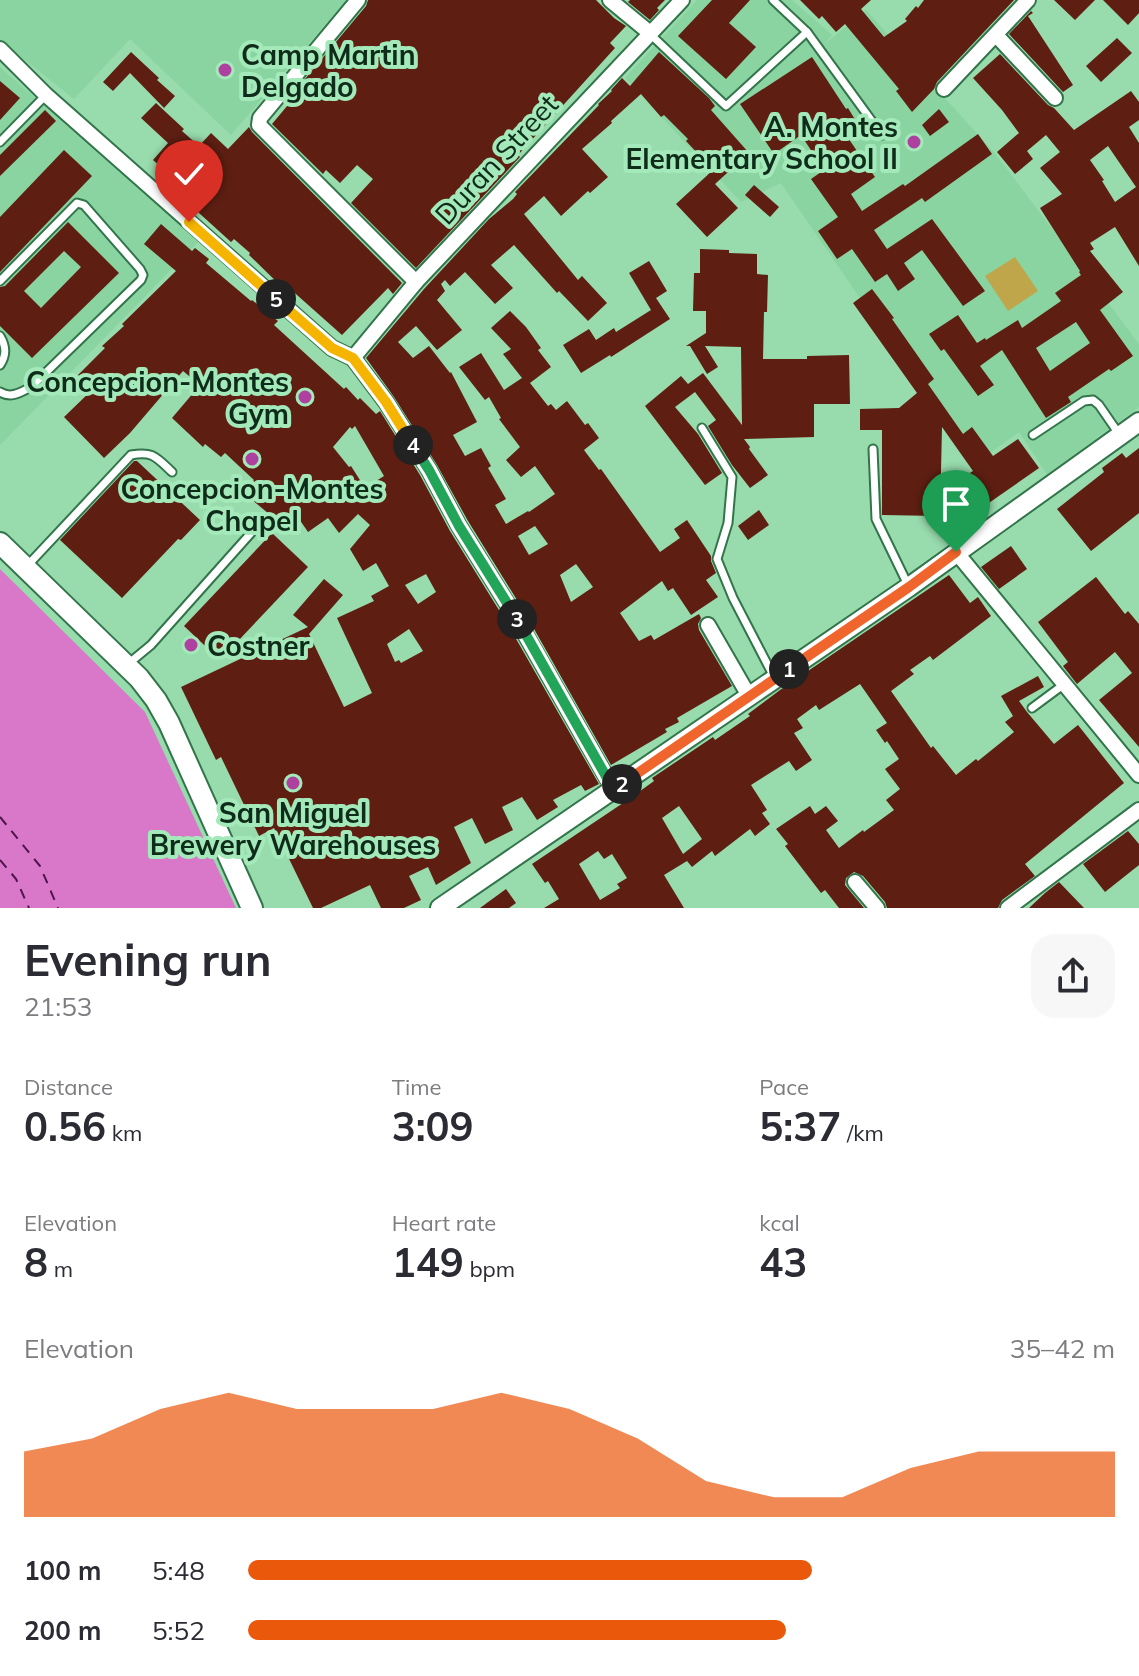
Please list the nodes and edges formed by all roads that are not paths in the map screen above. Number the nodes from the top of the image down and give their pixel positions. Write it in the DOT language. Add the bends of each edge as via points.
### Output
graph roads {
  1 [pos="358,0"];
  2 [pos="610,0"];
  3 [pos="682,0"];
  4 [pos="773,0"];
  5 [pos="1028,0"];
  6 [pos="807,32"];
  7 [pos="650,33"];
  8 [pos="996,35"];
  9 [pos="0,49"];
  10 [pos="944,89"];
  11 [pos="46,95"];
  12 [pos="1055,98"];
  13 [pos="882,135"];
  14 [pos="0,142"];
  15 [pos="0,281"];
  16 [pos="416,282"];
  17 [pos="0,336"];
  18 [pos="353,358"];
  19 [pos="0,365"];
  20 [pos="0,392"];
  21 [pos="1139,422"];
  22 [pos="702,428"];
  23 [pos="1033,435"];
  24 [pos="1120,436"];
  25 [pos="873,449"];
  26 [pos="172,472"];
  27 [pos="251,533"];
  28 [pos="0,543"];
  29 [pos="956,552"];
  30 [pos="26,567"];
  31 [pos="909,587"];
  32 [pos="708,625"];
  33 [pos="126,666"];
  34 [pos="775,678"];
  35 [pos="1063,685"];
  36 [pos="749,696"];
  37 [pos="1032,708"];
  38 [pos="1139,775"];
  39 [pos="615,789"];
  40 [pos="1139,810"];
  41 [pos="855,882"];
  42 [pos="252,908"];
  43 [pos="440,908"];
  44 [pos="877,908"];
  45 [pos="1008,908"];
  1 -- 16 [label="street" via="259,125"];
  2 -- 7 [label="street"];
  3 -- 7 [label="street, Duran Street"];
  4 -- 6 [label="lane"];
  5 -- 8 [label="street"];
  6 -- 7 [label="lane" via="726,106"];
  6 -- 13 [label="lane"];
  7 -- 16 [label="street, Duran Street"];
  8 -- 10 [label="street"];
  8 -- 12 [label="street"];
  9 -- 11 [label="street"];
  11 -- 14 [label="lane"];
  11 -- 18 [label="street" via="332,348"];
  15 -- 20 [label="lane" via="77,203 143,275 31,387 15,395"];
  16 -- 18 [label="street, Duran Street"];
  17 -- 19 [label="lane" via="5,347"];
  18 -- 39 [label="street" via="429,470"];
  21 -- 24 [label="street"];
  22 -- 34 [label="lane" via="732,477 728,523 717,559"];
  23 -- 24 [label="lane" via="1093,400"];
  24 -- 29 [label="street"];
  25 -- 31 [label="lane" via="876,519"];
  26 -- 30 [label="lane" via="145,452 131,455"];
  27 -- 33 [label="lane"];
  28 -- 30 [label="main road"];
  29 -- 31 [label="street"];
  29 -- 35 [label="street"];
  30 -- 33 [label="main road"];
  31 -- 34 [label="street"];
  32 -- 36 [label="street"];
  33 -- 42 [label="main road" via="169,723"];
  34 -- 36 [label="street"];
  35 -- 37 [label="lane"];
  35 -- 38 [label="street"];
  36 -- 39 [label="street"];
  39 -- 43 [label="street"];
  40 -- 45 [label="street"];
  41 -- 44 [label="street"];
}
